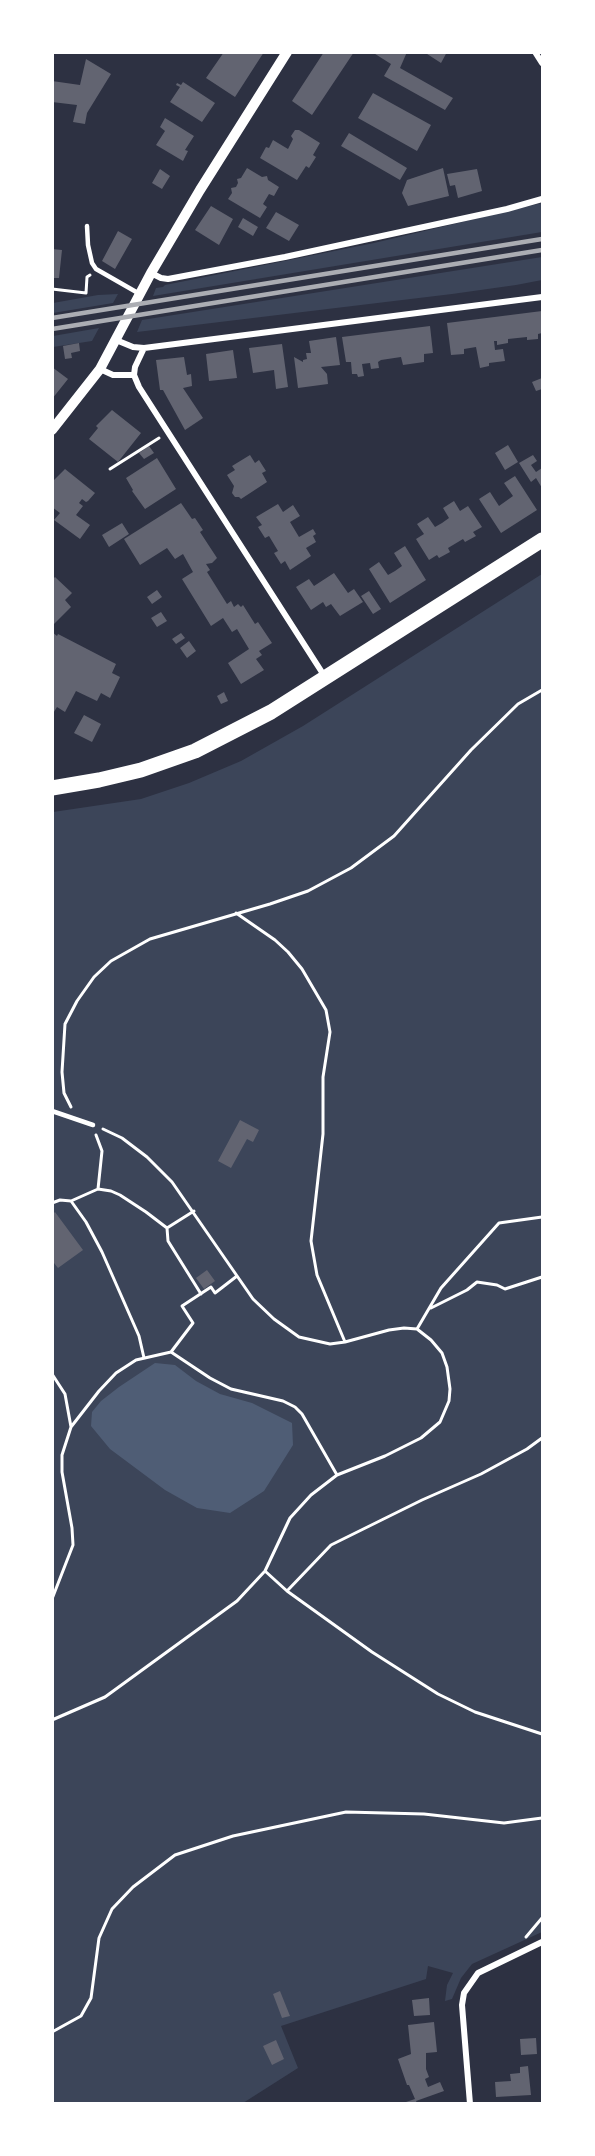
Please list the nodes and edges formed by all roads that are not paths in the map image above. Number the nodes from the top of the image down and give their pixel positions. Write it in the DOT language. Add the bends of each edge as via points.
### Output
graph roads {
  1 [pos="287,52"];
  2 [pos="535,52"];
  3 [pos="543,63"];
  4 [pos="543,199"];
  5 [pos="87,226"];
  6 [pos="151,273"];
  7 [pos="140,294"];
  8 [pos="543,297"];
  9 [pos="116,340"];
  10 [pos="144,348"];
  11 [pos="100,369"];
  12 [pos="134,375"];
  13 [pos="52,430"];
  14 [pos="543,540"];
  15 [pos="325,678"];
  16 [pos="52,788"];
  17 [pos="52,1111"];
  18 [pos="93,1125"];
  19 [pos="543,1942"];
  20 [pos="470,2103"];
  1 -- 6 [label="street"];
  2 -- 3 [label="street"];
  4 -- 6 [label="street" via="285,257 168,279"];
  5 -- 7 [label="lane" via="96,269"];
  6 -- 7 [label="street"];
  7 -- 9 [label="street"];
  8 -- 10 [label="street"];
  9 -- 10 [label="street"];
  9 -- 11 [label="street"];
  10 -- 12 [label="street"];
  11 -- 12 [label="street" via="113,375"];
  11 -- 13 [label="street"];
  12 -- 15 [label="street"];
  14 -- 15 [label="main road"];
  15 -- 16 [label="main road" via="195,752 141,770"];
  17 -- 18 [label="lane"];
  19 -- 20 [label="street" via="478,1973 464,1993"];
}
